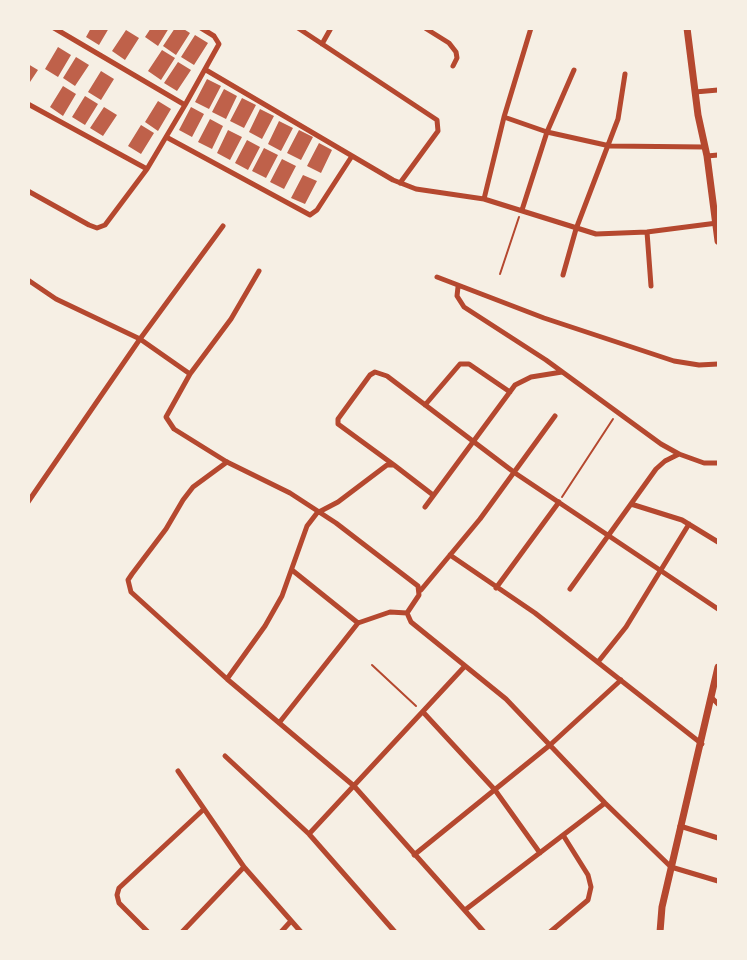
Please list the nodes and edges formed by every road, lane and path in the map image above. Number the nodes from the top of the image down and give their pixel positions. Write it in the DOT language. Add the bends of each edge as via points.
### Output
graph roads {
  1 [pos="54,28"];
  2 [pos="201,28"];
  3 [pos="298,28"];
  4 [pos="331,28"];
  5 [pos="425,28"];
  6 [pos="531,28"];
  7 [pos="687,28"];
  8 [pos="322,44"];
  9 [pos="453,66"];
  10 [pos="206,70"];
  11 [pos="574,70"];
  12 [pos="625,74"];
  13 [pos="718,90"];
  14 [pos="694,92"];
  15 [pos="28,104"];
  16 [pos="185,105"];
  17 [pos="504,117"];
  18 [pos="547,132"];
  19 [pos="168,138"];
  20 [pos="610,146"];
  21 [pos="704,147"];
  22 [pos="718,155"];
  23 [pos="351,156"];
  24 [pos="707,156"];
  25 [pos="147,170"];
  26 [pos="400,183"];
  27 [pos="31,193"];
  28 [pos="484,199"];
  29 [pos="28,202"];
  30 [pos="522,210"];
  31 [pos="718,223"];
  32 [pos="223,226"];
  33 [pos="576,229"];
  34 [pos="647,232"];
  35 [pos="718,241"];
  36 [pos="259,271"];
  37 [pos="500,274"];
  38 [pos="563,275"];
  39 [pos="437,277"];
  40 [pos="28,280"];
  41 [pos="651,285"];
  42 [pos="458,287"];
  43 [pos="140,339"];
  44 [pos="718,364"];
  45 [pos="562,372"];
  46 [pos="190,374"];
  47 [pos="510,392"];
  48 [pos="425,405"];
  49 [pos="618,412"];
  50 [pos="555,416"];
  51 [pos="475,442"];
  52 [pos="679,454"];
  53 [pos="227,462"];
  54 [pos="718,463"];
  55 [pos="394,465"];
  56 [pos="515,473"];
  57 [pos="433,495"];
  58 [pos="28,502"];
  59 [pos="559,502"];
  60 [pos="631,504"];
  61 [pos="425,507"];
  62 [pos="317,513"];
  63 [pos="689,524"];
  64 [pos="610,536"];
  65 [pos="718,542"];
  66 [pos="450,555"];
  67 [pos="662,569"];
  68 [pos="292,570"];
  69 [pos="496,588"];
  70 [pos="421,590"];
  71 [pos="570,590"];
  72 [pos="718,609"];
  73 [pos="407,613"];
  74 [pos="358,623"];
  75 [pos="598,662"];
  76 [pos="372,665"];
  77 [pos="465,666"];
  78 [pos="718,667"];
  79 [pos="227,679"];
  80 [pos="621,680"];
  81 [pos="716,701"];
  82 [pos="423,712"];
  83 [pos="279,723"];
  84 [pos="702,744"];
  85 [pos="550,746"];
  86 [pos="225,756"];
  87 [pos="178,771"];
  88 [pos="354,786"];
  89 [pos="495,790"];
  90 [pos="605,803"];
  91 [pos="204,809"];
  92 [pos="680,826"];
  93 [pos="309,834"];
  94 [pos="563,835"];
  95 [pos="718,838"];
  96 [pos="540,853"];
  97 [pos="414,855"];
  98 [pos="244,867"];
  99 [pos="671,867"];
  100 [pos="718,881"];
  101 [pos="465,910"];
  102 [pos="291,921"];
  103 [pos="148,932"];
  104 [pos="182,932"];
  105 [pos="281,932"];
  106 [pos="301,932"];
  107 [pos="395,932"];
  108 [pos="484,932"];
  109 [pos="550,932"];
  110 [pos="660,932"];
  1 -- 16 [label="street"];
  2 -- 10 [label="street" via="219,44"];
  3 -- 8 [label="street"];
  4 -- 8 [label="street"];
  5 -- 9 [label="street" via="456,52"];
  6 -- 17 [label="street"];
  7 -- 14 [label="street"];
  8 -- 26 [label="street" via="437,120 438,131"];
  10 -- 16 [label="street"];
  10 -- 23 [label="street"];
  11 -- 18 [label="street"];
  12 -- 20 [label="street"];
  13 -- 14 [label="street"];
  14 -- 21 [label="street"];
  15 -- 25 [label="street"];
  16 -- 19 [label="street"];
  17 -- 18 [label="street"];
  17 -- 28 [label="street"];
  18 -- 20 [label="street"];
  18 -- 30 [label="street"];
  19 -- 23 [label="street" via="310,215"];
  19 -- 25 [label="street"];
  20 -- 21 [label="street"];
  20 -- 33 [label="street"];
  21 -- 24 [label="street"];
  22 -- 24 [label="street"];
  23 -- 26 [label="street"];
  24 -- 31 [label="street"];
  25 -- 27 [label="street" via="113,216 97,228"];
  26 -- 28 [label="street"];
  27 -- 29 [label="street"];
  28 -- 30 [label="street"];
  30 -- 33 [label="street"];
  30 -- 37 [label="path"];
  31 -- 34 [label="street"];
  31 -- 35 [label="street"];
  32 -- 43 [label="street"];
  33 -- 34 [label="street" via="596,234"];
  33 -- 38 [label="street"];
  34 -- 41 [label="street"];
  36 -- 46 [label="street" via="231,319"];
  39 -- 42 [label="street"];
  40 -- 43 [label="street"];
  42 -- 44 [label="street" via="674,361"];
  42 -- 45 [label="street" via="457,297 464,307"];
  43 -- 46 [label="street"];
  43 -- 58 [label="street"];
  45 -- 47 [label="street" via="522,380"];
  45 -- 49 [label="street"];
  46 -- 53 [label="street" via="169,409 168,423"];
  47 -- 48 [label="street" via="469,364 460,364"];
  47 -- 51 [label="street"];
  48 -- 51 [label="street"];
  48 -- 55 [label="street" via="387,376 375,372 339,419 341,428"];
  49 -- 52 [label="street"];
  49 -- 59 [label="path"];
  50 -- 56 [label="street"];
  51 -- 56 [label="street"];
  51 -- 57 [label="street"];
  52 -- 54 [label="street" via="704,463"];
  52 -- 60 [label="street" via="656,469"];
  53 -- 62 [label="street" via="290,494"];
  53 -- 79 [label="street" via="193,487 128,580 137,599"];
  55 -- 57 [label="street"];
  55 -- 62 [label="street" via="381,467 338,502"];
  56 -- 59 [label="street"];
  56 -- 66 [label="street"];
  57 -- 61 [label="street"];
  59 -- 64 [label="street"];
  59 -- 69 [label="street"];
  60 -- 63 [label="street"];
  60 -- 64 [label="street"];
  62 -- 68 [label="street" via="307,526"];
  62 -- 70 [label="street" via="336,523"];
  63 -- 65 [label="street"];
  63 -- 67 [label="street"];
  64 -- 67 [label="street"];
  64 -- 71 [label="street"];
  66 -- 69 [label="street"];
  66 -- 70 [label="street"];
  67 -- 72 [label="street"];
  67 -- 75 [label="street" via="626,627"];
  68 -- 74 [label="street"];
  68 -- 79 [label="street" via="265,626"];
  69 -- 75 [label="street" via="536,613"];
  70 -- 73 [label="street"];
  73 -- 74 [label="street" via="390,612"];
  73 -- 77 [label="street" via="411,622"];
  74 -- 83 [label="street"];
  75 -- 80 [label="street"];
  76 -- 82 [label="path"];
  77 -- 82 [label="street"];
  77 -- 85 [label="street" via="506,699"];
  78 -- 81 [label="street"];
  79 -- 83 [label="street"];
  80 -- 84 [label="street"];
  80 -- 85 [label="street"];
  81 -- 84 [label="street"];
  82 -- 88 [label="street"];
  82 -- 89 [label="street"];
  83 -- 88 [label="street"];
  84 -- 92 [label="street"];
  85 -- 89 [label="street"];
  85 -- 90 [label="street"];
  86 -- 93 [label="street"];
  87 -- 91 [label="street"];
  88 -- 93 [label="street"];
  88 -- 97 [label="street"];
  89 -- 96 [label="street"];
  89 -- 97 [label="street"];
  90 -- 94 [label="street"];
  90 -- 99 [label="street"];
  91 -- 98 [label="street"];
  91 -- 103 [label="street" via="119,888 119,903"];
  92 -- 95 [label="street"];
  92 -- 99 [label="street"];
  93 -- 107 [label="street"];
  94 -- 96 [label="street"];
  94 -- 109 [label="street" via="588,875 591,887 588,900"];
  96 -- 101 [label="street"];
  97 -- 101 [label="street"];
  98 -- 102 [label="street"];
  98 -- 104 [label="street"];
  99 -- 100 [label="street"];
  99 -- 110 [label="street"];
  101 -- 108 [label="street"];
  102 -- 105 [label="street"];
  102 -- 106 [label="street"];
}
